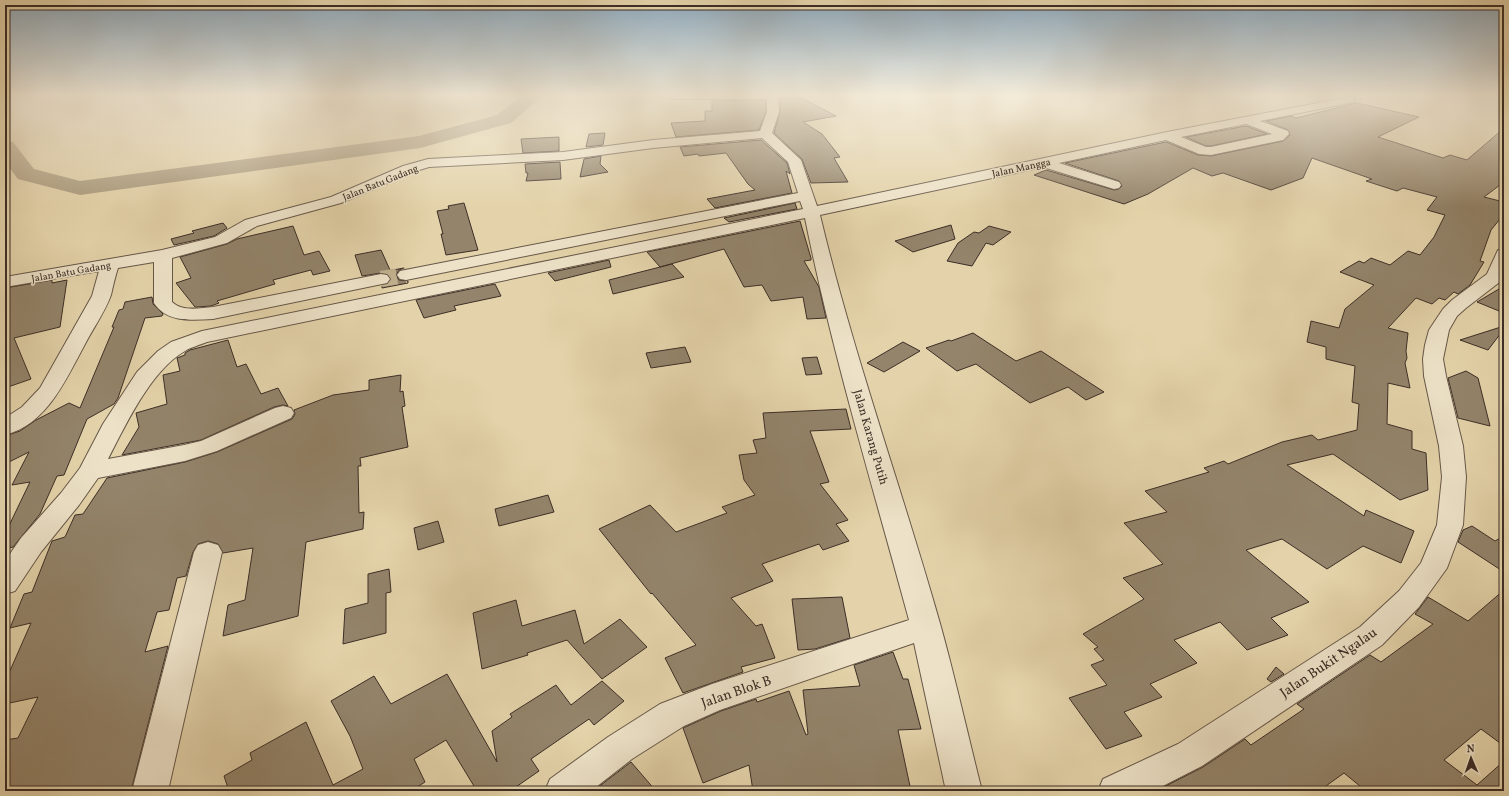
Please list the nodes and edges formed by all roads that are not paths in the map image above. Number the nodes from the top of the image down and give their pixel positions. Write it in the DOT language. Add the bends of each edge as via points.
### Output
graph roads {
  1 [pos="1181,133"];
  2 [pos="1281,133"];
  3 [pos="765,134"];
  4 [pos="1167,136"];
  5 [pos="1043,162"];
  6 [pos="1114,184"];
  7 [pos="808,204"];
  8 [pos="163,255"];
  9 [pos="110,264"];
  10 [pos="1501,270"];
  11 [pos="406,275"];
  12 [pos="381,279"];
  13 [pos="5,282"];
  14 [pos="283,413"];
  15 [pos="5,428"];
  16 [pos="90,471"];
  17 [pos="208,552"];
  18 [pos="5,584"];
  19 [pos="926,628"];
  20 [pos="150,791"];
  21 [pos="563,791"];
  22 [pos="964,791"];
  23 [pos="1116,791"];
  1 -- 4 [label="street, Jalan Mangga"];
  2 -- 4 [label="street" via="1283,134 1278,137 1212,151 1199,149"];
  3 -- 7 [label="street, Jalan Karang Putih" via="794,160"];
  3 -- 8 [label="street, Jalan Batu Gadang" via="660,143 563,156 428,164 408,169 336,200 251,223 221,240"];
  4 -- 5 [label="street, Jalan Mangga"];
  5 -- 6 [label="street"];
  5 -- 7 [label="street, Jalan Mangga"];
  7 -- 11 [label="street"];
  7 -- 16 [label="street" via="614,251 188,342 165,355 145,377 114,424"];
  7 -- 19 [label="street, Jalan Karang Putih" via="864,414"];
  8 -- 9 [label="street, Jalan Batu Gadang"];
  8 -- 12 [label="street" via="163,303 173,312 186,314 212,313"];
  9 -- 13 [label="street, Jalan Batu Gadang"];
  9 -- 15 [label="street" via="100,296 50,390 42,402"];
  10 -- 23 [label="street, Jalan Bukit Ngalau" via="1450,313 1439,330 1435,346 1435,376 1451,446 1454,477 1450,525 1433,568 1409,599 1371,636 1190,755"];
  14 -- 16 [label="street" via="209,446"];
  16 -- 18 [label="street" via="31,545"];
  17 -- 20 [label="street"];
  19 -- 21 [label="street, Jalan Blok B" via="712,698 672,715 620,748"];
  19 -- 22 [label="street, Jalan Karang Putih"];
}
